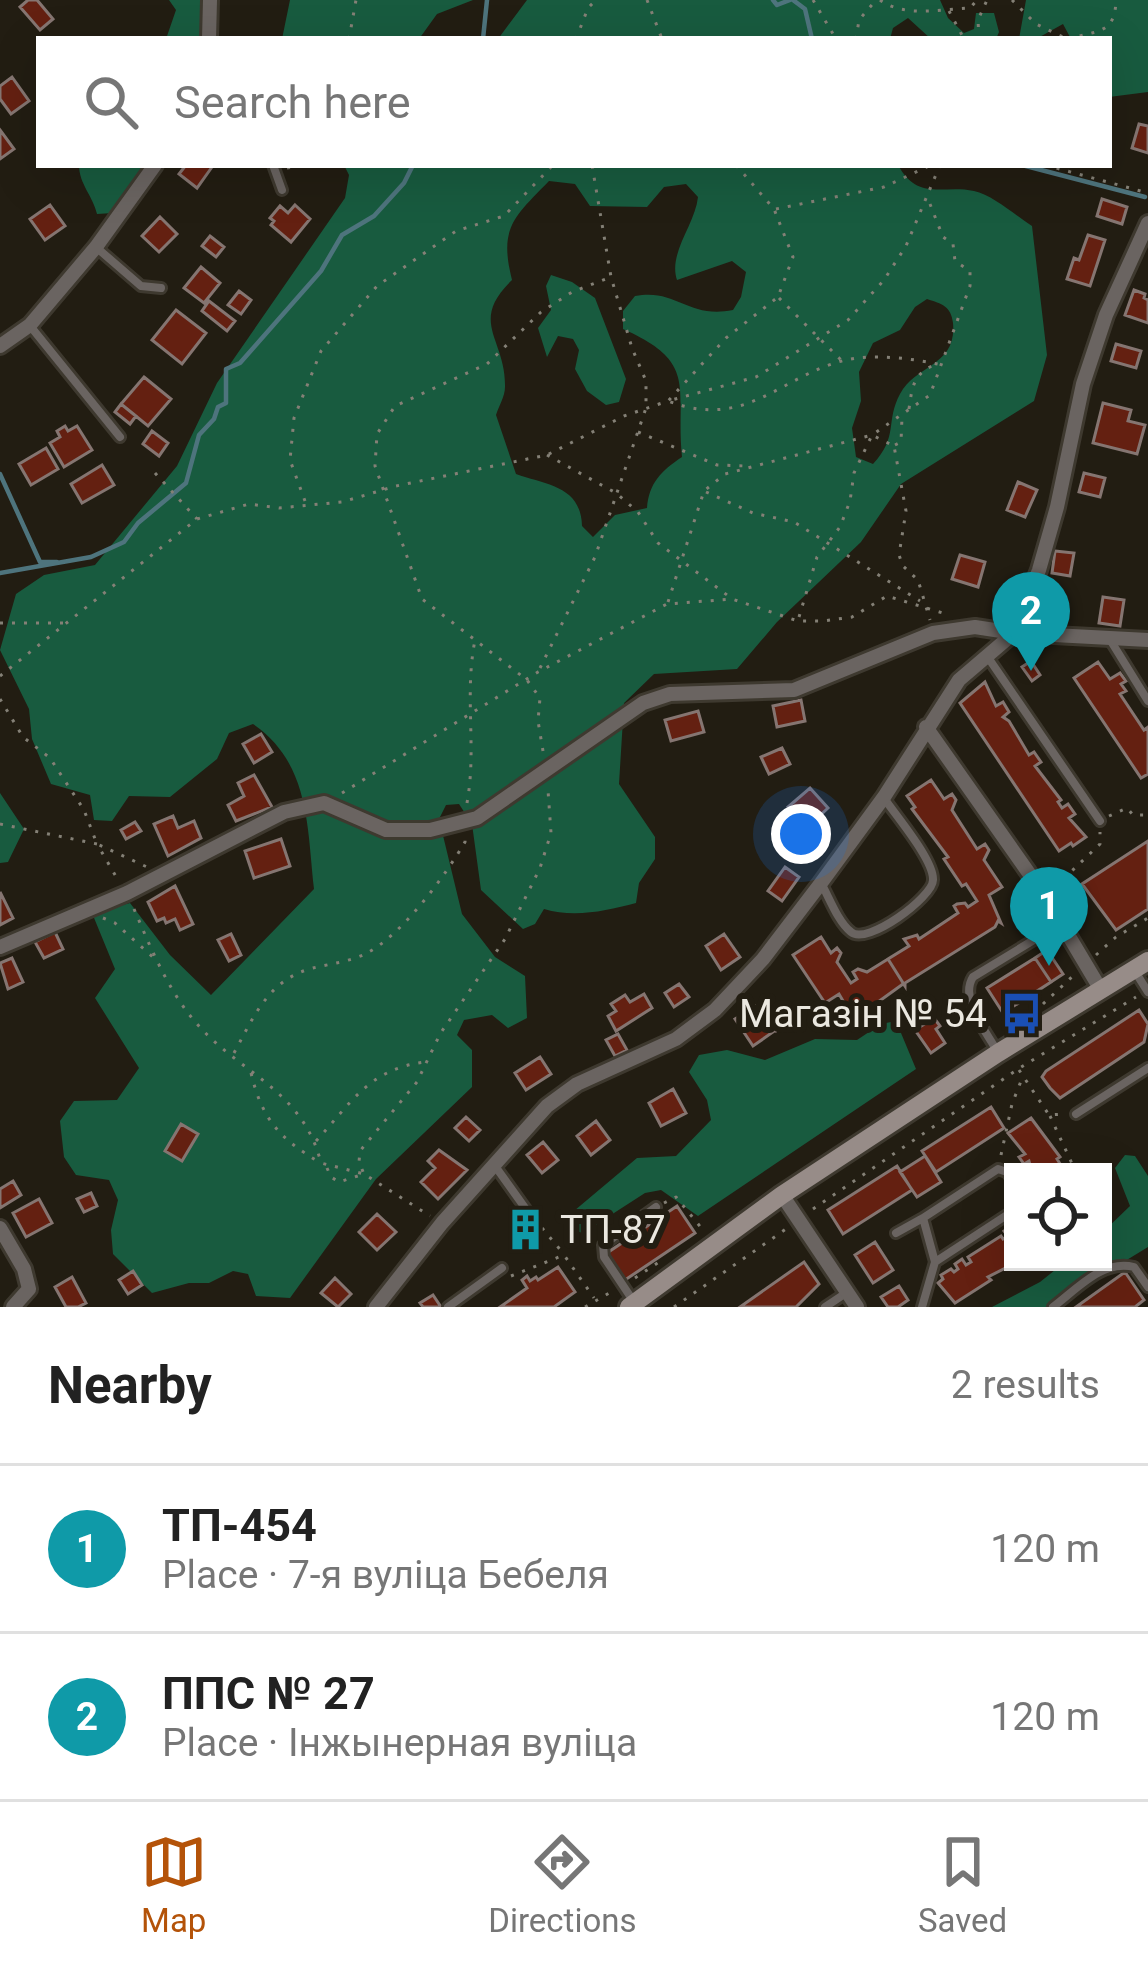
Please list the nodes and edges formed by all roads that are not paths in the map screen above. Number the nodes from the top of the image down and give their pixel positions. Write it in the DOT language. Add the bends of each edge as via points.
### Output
graph roads {
  1 [pos="210,0"];
  2 [pos="209,36"];
  3 [pos="153,168"];
  4 [pos="274,168"];
  5 [pos="282,190"];
  6 [pos="1148,223"];
  7 [pos="96,247"];
  8 [pos="160,288"];
  9 [pos="30,326"];
  10 [pos="0,346"];
  11 [pos="120,437"];
  12 [pos="1014,633"];
  13 [pos="1108,637"];
  14 [pos="1148,640"];
  15 [pos="986,655"];
  16 [pos="1148,701"];
  17 [pos="926,727"];
  18 [pos="884,797"];
  19 [pos="1100,820"];
  20 [pos="821,883"];
  21 [pos="1037,938"];
  22 [pos="0,947"];
  23 [pos="1141,966"];
  24 [pos="1101,990"];
  25 [pos="1148,991"];
  26 [pos="998,1053"];
  27 [pos="1148,1068"];
  28 [pos="1076,1114"];
  29 [pos="494,1165"];
  30 [pos="1004,1171"];
  31 [pos="782,1196"];
  32 [pos="656,1207"];
  33 [pos="1004,1217"];
  34 [pos="923,1218"];
  35 [pos="533,1219"];
  36 [pos="0,1228"];
  37 [pos="896,1233"];
  38 [pos="935,1262"];
  39 [pos="502,1268"];
  40 [pos="1148,1287"];
  41 [pos="847,1292"];
  42 [pos="632,1305"];
  43 [pos="13,1307"];
  44 [pos="376,1307"];
  45 [pos="448,1307"];
  46 [pos="825,1307"];
  47 [pos="856,1307"];
  48 [pos="922,1307"];
  49 [pos="1052,1307"];
  1 -- 2 [label="street"];
  3 -- 7 [label="street"];
  4 -- 5 [label="lane"];
  6 -- 12 [label="street" via="1083,384 1057,507"];
  7 -- 8 [label="lane" via="141,286"];
  7 -- 9 [label="street"];
  9 -- 10 [label="street"];
  9 -- 11 [label="lane"];
  12 -- 13 [label="street"];
  12 -- 15 [label="street"];
  12 -- 22 [label="street" via="940,632 794,690 670,694 643,703 464,822 386,830 325,803 284,812 128,893"];
  13 -- 14 [label="street"];
  13 -- 16 [label="lane"];
  15 -- 17 [label="street"];
  15 -- 19 [label="lane"];
  17 -- 18 [label="street"];
  17 -- 24 [label="street"];
  18 -- 20 [label="street"];
  18 -- 20 [label="lane" via="929,864 930,891 876,933 859,936"];
  20 -- 29 [label="street" via="716,1010 676,1039 577,1084"];
  21 -- 26 [label="lane" via="967,985"];
  23 -- 24 [label="main road"];
  23 -- 25 [label="lane"];
  24 -- 26 [label="main road"];
  26 -- 31 [label="main road"];
  27 -- 28 [label="lane"];
  29 -- 35 [label="lane"];
  29 -- 44 [label="street"];
  30 -- 34 [label="lane"];
  31 -- 41 [label="street"];
  31 -- 42 [label="main road"];
  32 -- 42 [label="lane" via="603,1245"];
  33 -- 38 [label="lane"];
  34 -- 37 [label="lane"];
  34 -- 38 [label="lane"];
  36 -- 43 [label="street" via="29,1289"];
  38 -- 48 [label="lane"];
  39 -- 45 [label="lane"];
  40 -- 49 [label="lane" via="1134,1267 1118,1263"];
  41 -- 46 [label="lane"];
  41 -- 47 [label="street"];
}
